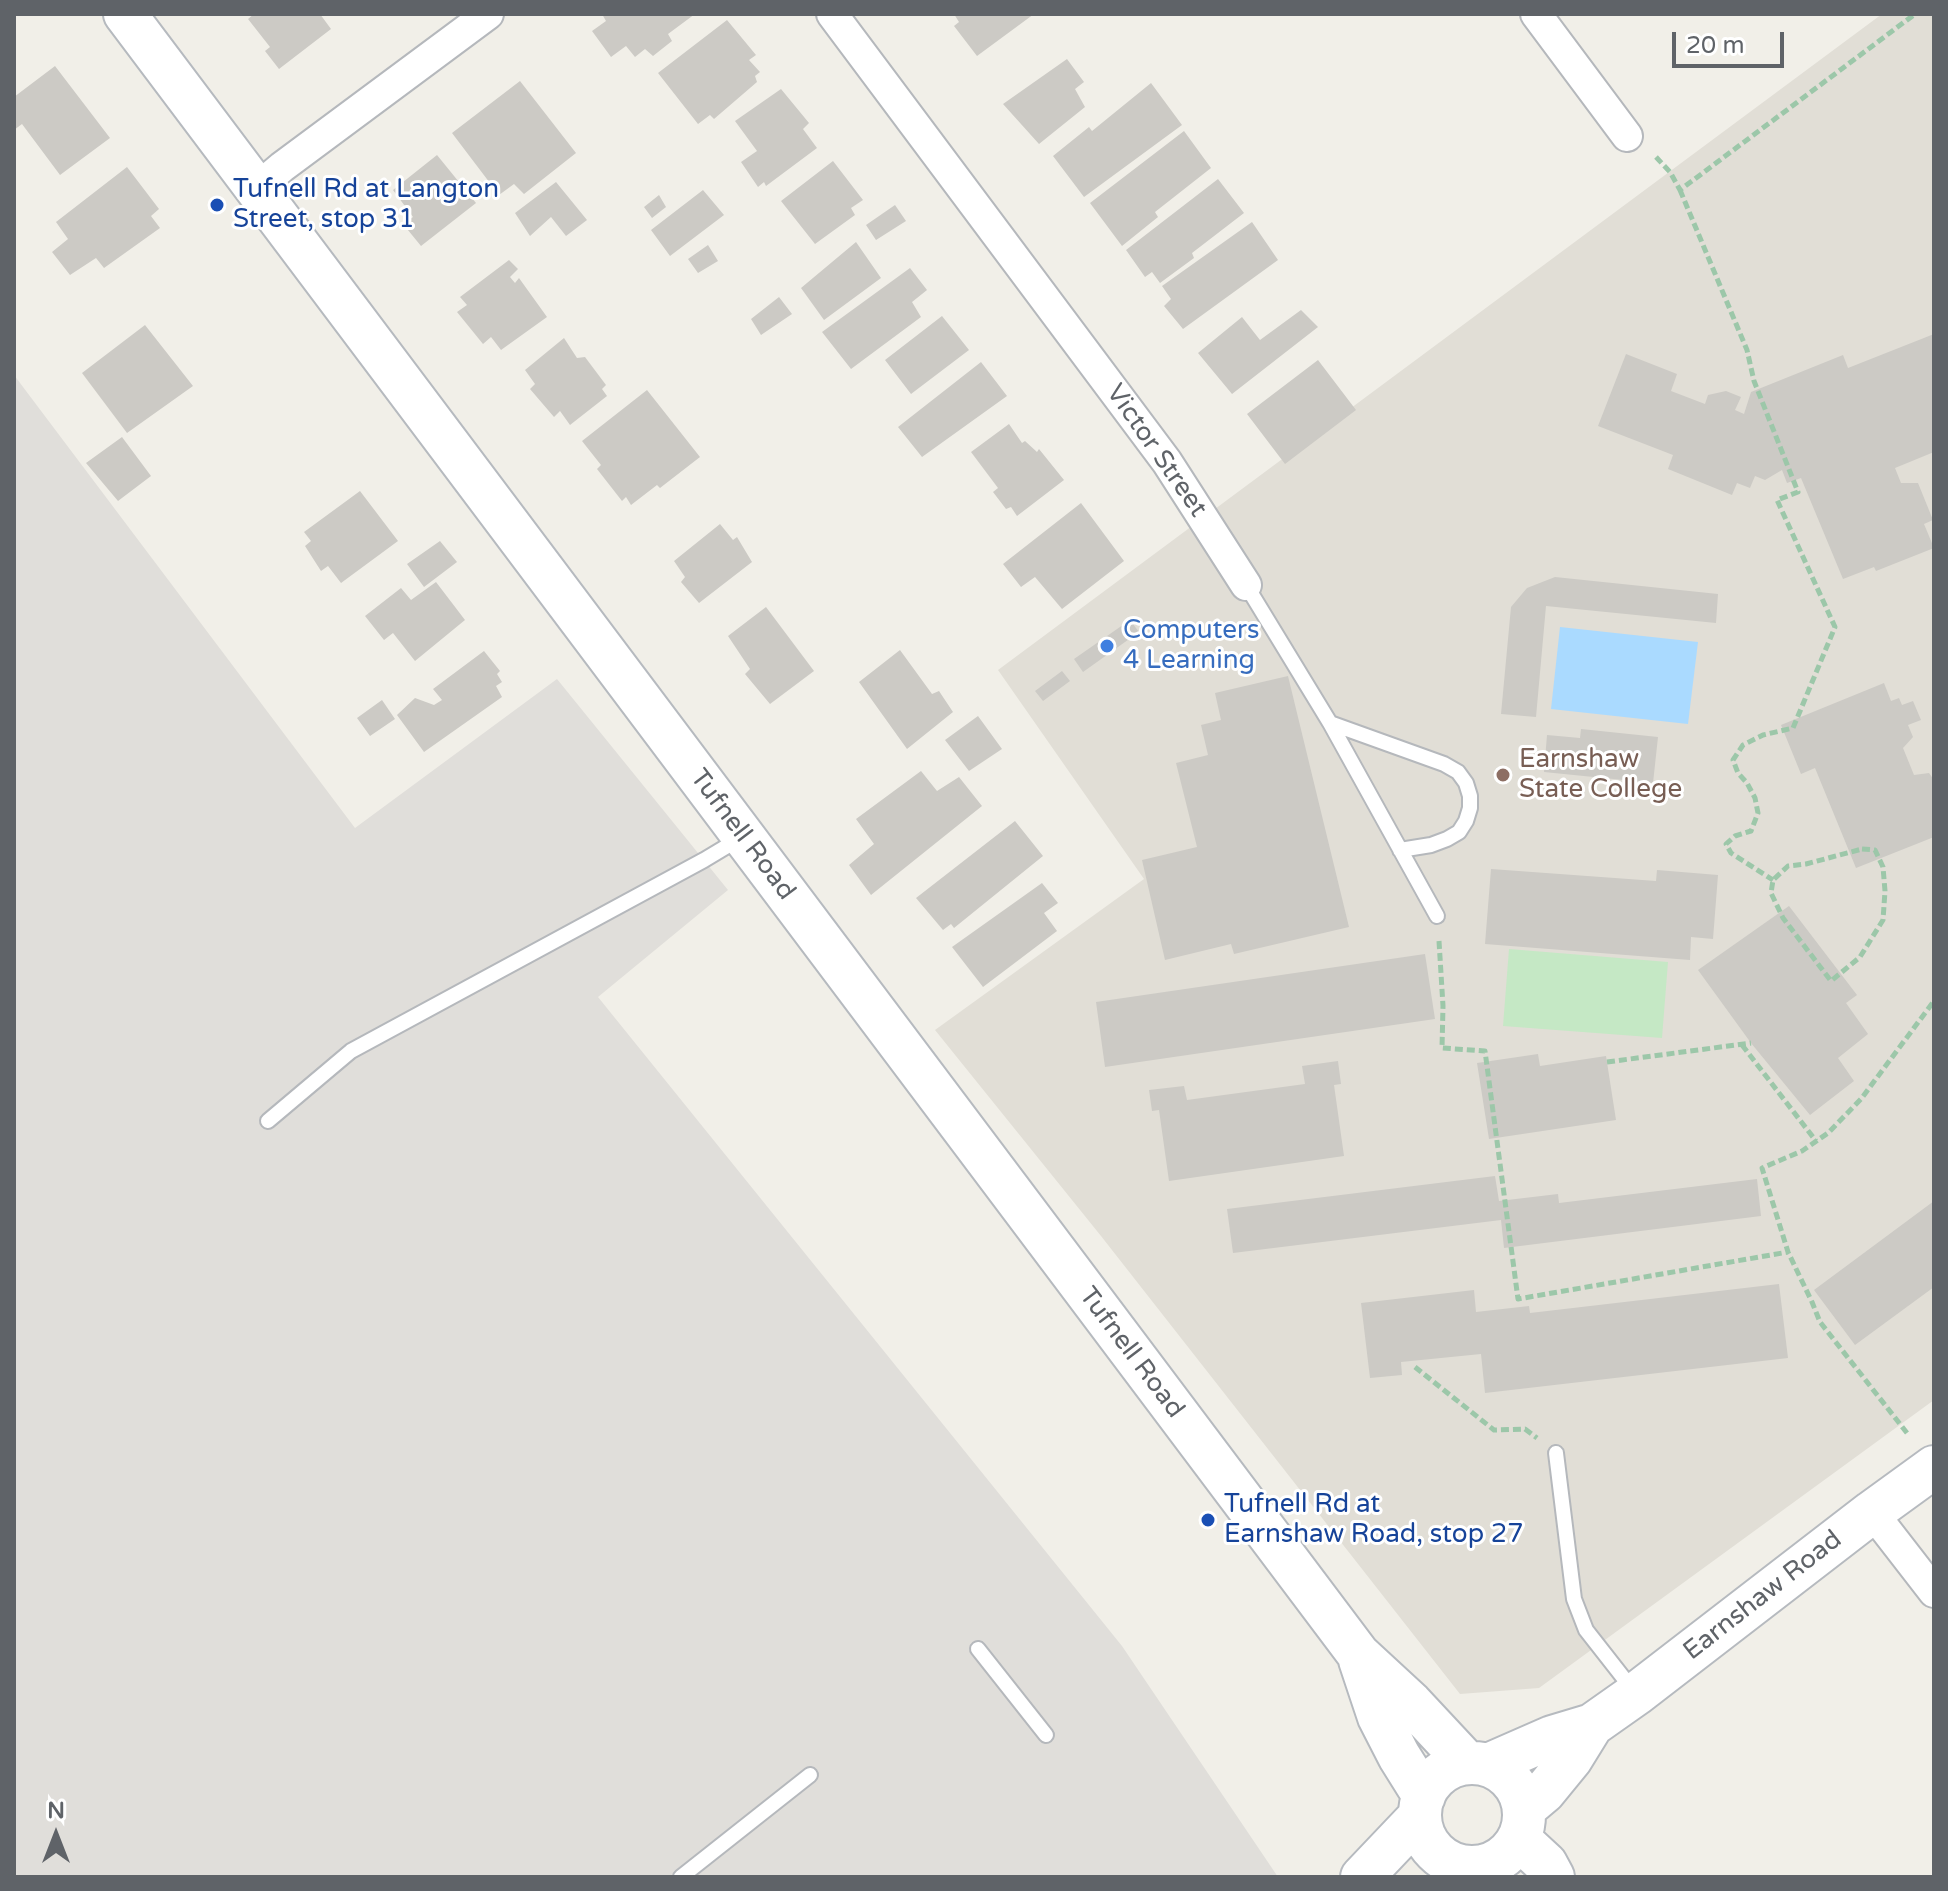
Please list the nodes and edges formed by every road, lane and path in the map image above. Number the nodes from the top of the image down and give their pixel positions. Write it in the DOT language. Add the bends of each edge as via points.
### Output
graph roads {
  1 [pos="125,14"];
  2 [pos="488,14"];
  3 [pos="832,14"];
  4 [pos="1536,14"];
  5 [pos="1915,14"];
  6 [pos="1627,136"];
  7 [pos="1656,157"];
  8 [pos="256,189"];
  9 [pos="1680,190"];
  10 [pos="1246,585"];
  11 [pos="1330,723"];
  12 [pos="743,837"];
  13 [pos="1400,850"];
  14 [pos="1773,880"];
  15 [pos="1437,916"];
  16 [pos="1934,1001"];
  17 [pos="1751,1043"];
  18 [pos="1741,1044"];
  19 [pos="1607,1062"];
  20 [pos="268,1121"];
  21 [pos="1816,1141"];
  22 [pos="1788,1252"];
  23 [pos="1415,1367"];
  24 [pos="1907,1433"];
  25 [pos="1556,1453"];
  26 [pos="1934,1467"];
  27 [pos="1872,1512"];
  28 [pos="1934,1592"];
  29 [pos="978,1649"];
  30 [pos="1359,1655"];
  31 [pos="1636,1694"];
  32 [pos="1592,1725"];
  33 [pos="1046,1735"];
  34 [pos="1478,1764"];
  35 [pos="810,1775"];
  36 [pos="1422,1806"];
  37 [pos="1522,1824"];
  38 [pos="1466,1871"];
  39 [pos="681,1877"];
  40 [pos="1362,1877"];
  41 [pos="1553,1877"];
  1 -- 8 [label="street, Tufnell Road"];
  2 -- 8 [label="street"];
  3 -- 10 [label="street, Victor Street" via="1167,462"];
  4 -- 6 [label="street"];
  5 -- 9 [label="path"];
  7 -- 9 [label="path"];
  8 -- 12 [label="street, Tufnell Road"];
  9 -- 14 [label="path" via="1747,350 1798,492 1777,500 1835,627 1793,728 1743,745 1733,760 1758,813 1751,831 1726,844 1731,853"];
  10 -- 11 [label="lane, Victor Street"];
  11 -- 13 [label="lane, Victor Street"];
  11 -- 13 [label="lane" via="1444,764 1466,783 1470,808 1459,832 1431,845"];
  12 -- 20 [label="lane" via="351,1051"];
  12 -- 30 [label="street, Tufnell Road"];
  13 -- 15 [label="lane, Victor Street"];
  14 -- 14 [label="path" via="1771,893 1783,918 1831,981 1860,957 1883,920 1883,867 1875,850 1788,866"];
  15 -- 22 [label="path" via="1442,1048 1485,1051 1518,1299"];
  16 -- 21 [label="path" via="1861,1099"];
  17 -- 18 [label="path"];
  18 -- 19 [label="path"];
  18 -- 21 [label="path"];
  21 -- 22 [label="path" via="1762,1168"];
  22 -- 24 [label="path" via="1820,1322"];
  23 -- 25 [label="path" via="1494,1430 1525,1429"];
  25 -- 31 [label="lane" via="1574,1599 1586,1630"];
  26 -- 27 [label="street, Earnshaw Road"];
  27 -- 28 [label="street"];
  27 -- 31 [label="street, Earnshaw Road"];
  29 -- 33 [label="lane"];
  30 -- 34 [label="street, Tufnell Road"];
  30 -- 36 [label="street, Tufnell Road" via="1379,1717"];
  31 -- 32 [label="street, Earnshaw Road"];
  32 -- 34 [label="street, Earnshaw Road"];
  32 -- 37 [label="street, Earnshaw Road"];
  34 -- 36 [label="street" via="1441,1773"];
  34 -- 37 [label="street" via="1512,1781 1520,1794"];
  35 -- 39 [label="lane"];
  36 -- 38 [label="street" via="1423,1832 1430,1846"];
  36 -- 40 [label="street"];
  37 -- 38 [label="street" via="1509,1852"];
  37 -- 41 [label="street"];
}
